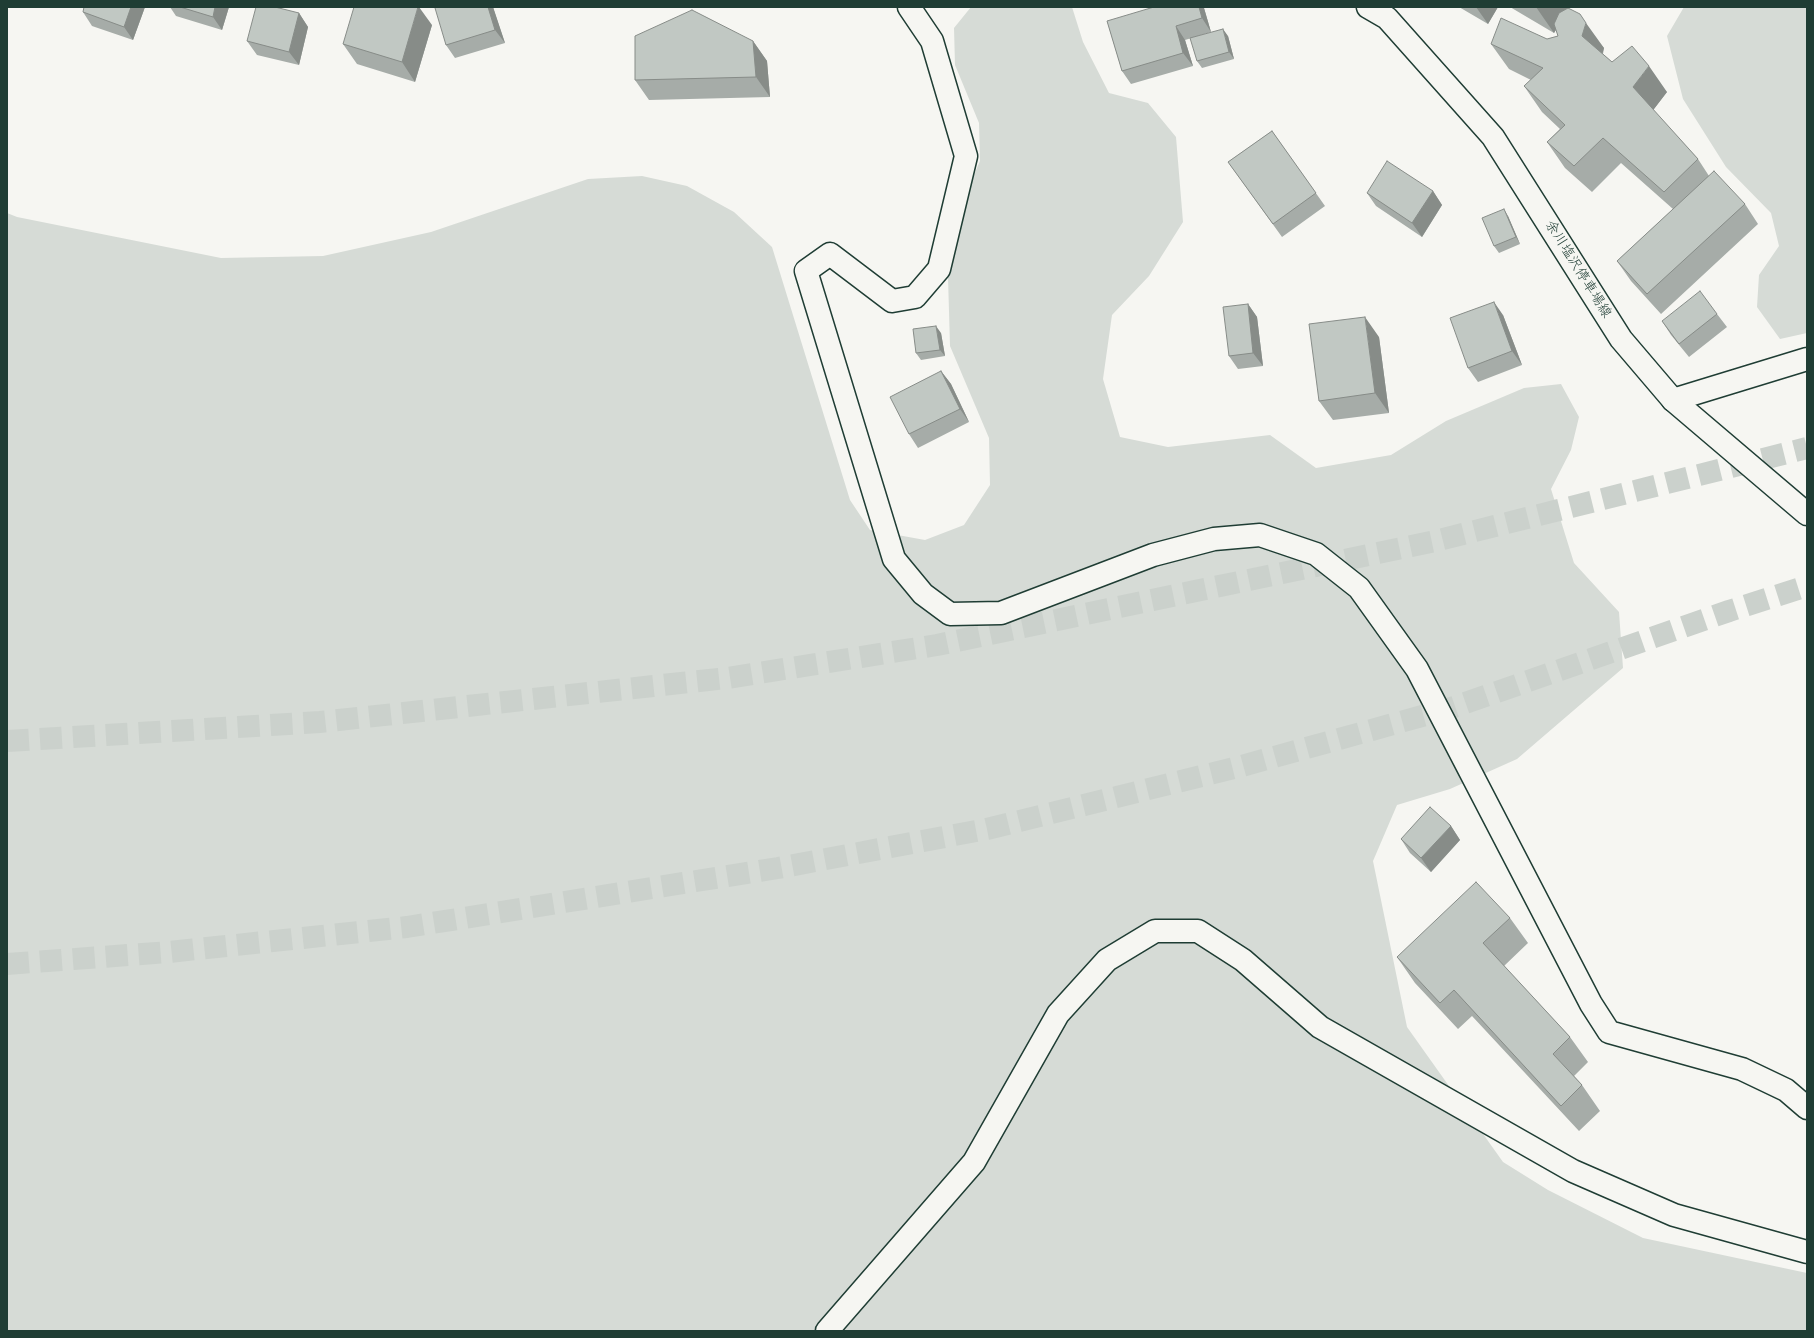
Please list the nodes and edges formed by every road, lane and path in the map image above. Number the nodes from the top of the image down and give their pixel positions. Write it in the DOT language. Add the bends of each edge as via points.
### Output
graph roads {
  1 [pos="909,7"];
  2 [pos="1368,7"];
  3 [pos="1807,359"];
  4 [pos="1673,400"];
  5 [pos="1807,514"];
  6 [pos="1807,1108"];
  7 [pos="1807,1252"];
  8 [pos="827,1331"];
  1 -- 6 [label="street" via="932,40 966,156 939,269 915,297 892,301 830,254 806,271 881,519 898,565 923,594 950,614 1001,613 1154,555 1214,539 1260,535 1316,554 1359,588 1417,669 1591,1004 1608,1032 1742,1070 1786,1090"];
  2 -- 4 [label="street, 余川塩沢停車場線" via="1387,18 1493,137 1621,339"];
  3 -- 4 [label="street"];
  4 -- 5 [label="street, 余川塩沢停車場線"];
  7 -- 8 [label="street" via="1674,1215 1573,1171 1320,1027 1243,960 1198,931 1155,931 1107,960 1058,1014 974,1162"];
}
